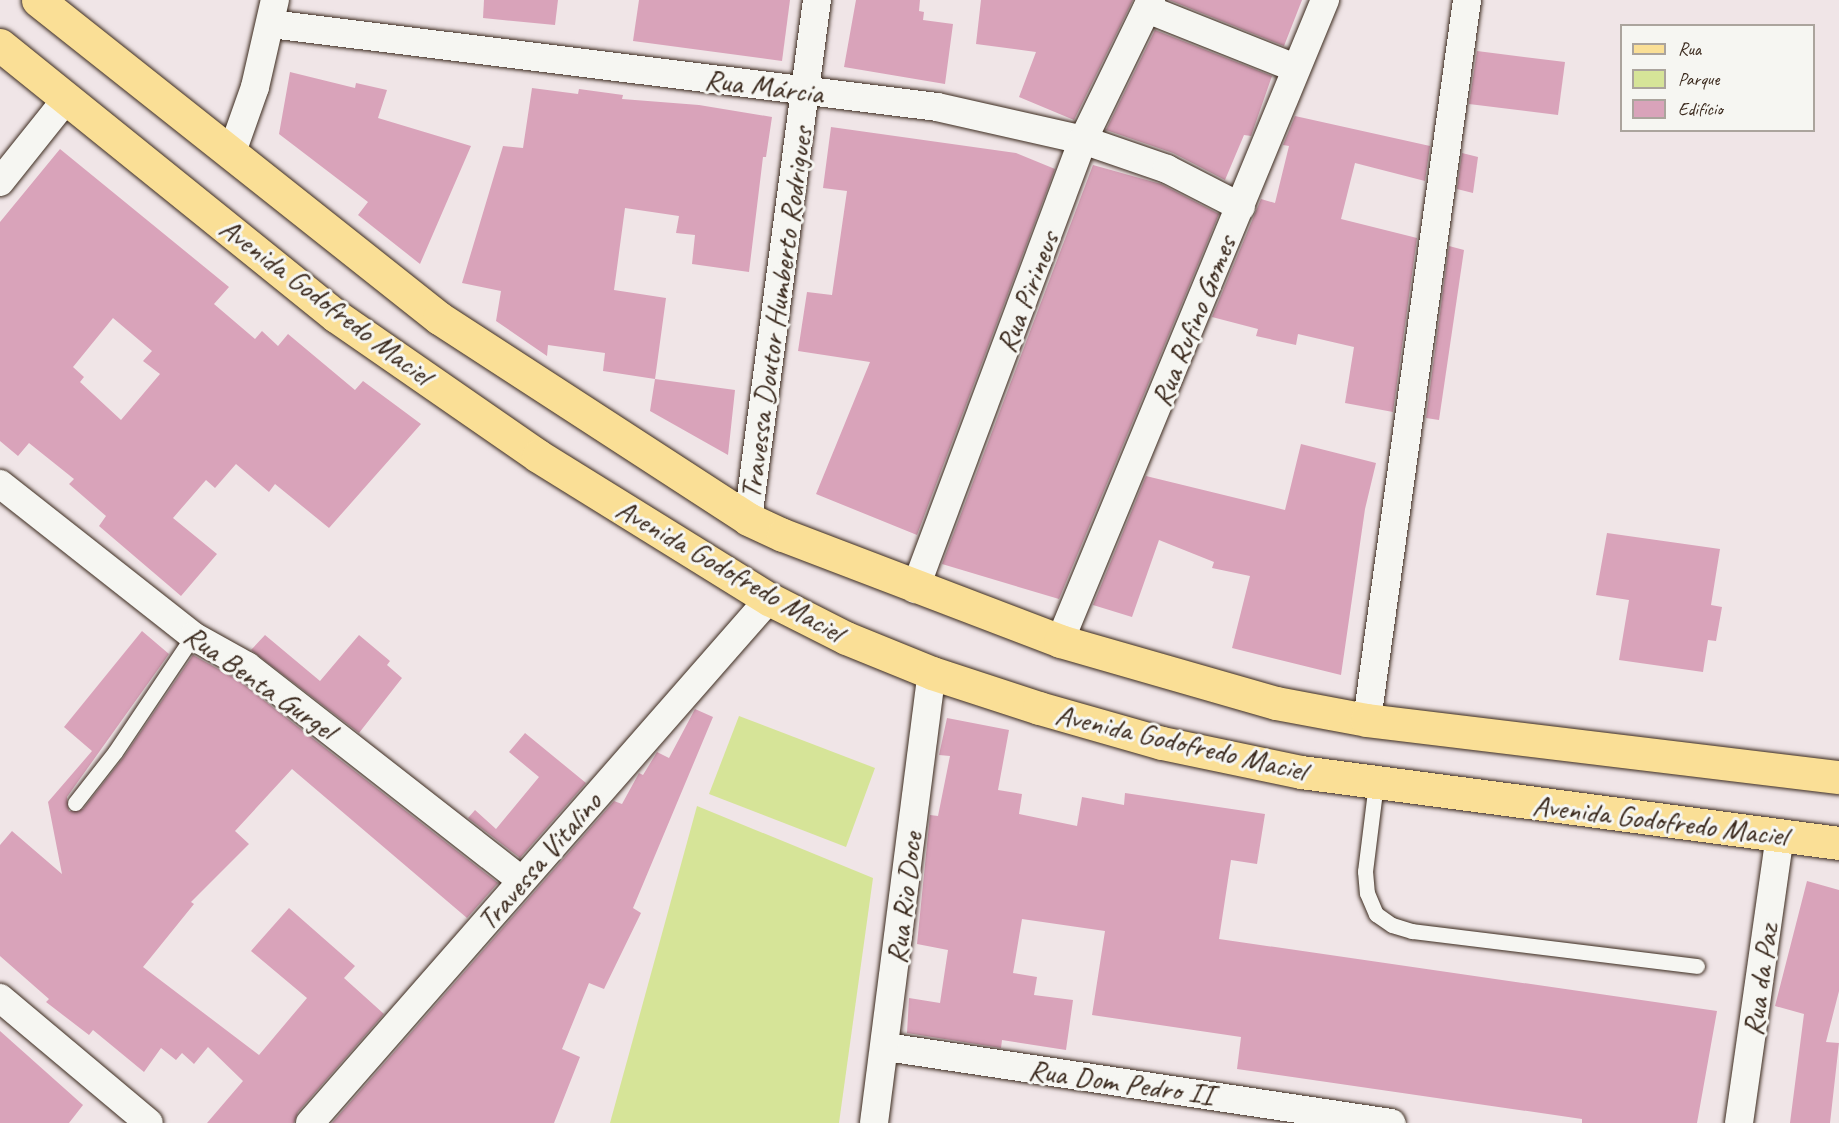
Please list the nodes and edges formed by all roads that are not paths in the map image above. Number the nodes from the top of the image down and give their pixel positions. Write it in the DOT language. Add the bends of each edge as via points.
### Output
graph roads {
  1 [pos="39,0"];
  2 [pos="817,0"];
  3 [pos="1325,0"];
  4 [pos="1467,0"];
  5 [pos="1149,4"];
  6 [pos="273,12"];
  7 [pos="0,45"];
  8 [pos="1295,68"];
  9 [pos="804,91"];
  10 [pos="68,98"];
  11 [pos="1083,140"];
  12 [pos="232,152"];
  13 [pos="0,182"];
  14 [pos="1240,207"];
  15 [pos="0,484"];
  16 [pos="748,519"];
  17 [pos="915,589"];
  18 [pos="769,599"];
  19 [pos="193,636"];
  20 [pos="1060,641"];
  21 [pos="932,673"];
  22 [pos="1367,720"];
  23 [pos="1839,777"];
  24 [pos="1376,783"];
  25 [pos="75,803"];
  26 [pos="1780,836"];
  27 [pos="1839,843"];
  28 [pos="521,880"];
  29 [pos="1697,966"];
  30 [pos="0,998"];
  31 [pos="886,1047"];
  32 [pos="149,1123"];
  33 [pos="310,1123"];
  34 [pos="874,1123"];
  35 [pos="1391,1123"];
  36 [pos="1739,1123"];
  1 -- 12 [label="main road, Avenida Godofredo Maciel"];
  2 -- 9 [label="street, Travessa Doutor Humberto Rodrigues"];
  3 -- 8 [label="street, Rua Rufino Gomes"];
  4 -- 22 [label="street"];
  5 -- 8 [label="street"];
  5 -- 11 [label="street, Rua Pirineus"];
  6 -- 9 [label="street, Rua Márcia"];
  6 -- 12 [label="street" via="255,87"];
  7 -- 10 [label="main road, Avenida Godofredo Maciel"];
  8 -- 14 [label="street, Rua Rufino Gomes"];
  9 -- 11 [label="street, Rua Márcia" via="937,107"];
  9 -- 16 [label="street, Travessa Doutor Humberto Rodrigues" via="781,295"];
  10 -- 13 [label="street"];
  10 -- 18 [label="main road, Avenida Godofredo Maciel" via="336,316 538,456"];
  11 -- 14 [label="street, Rua Márcia" via="1167,170"];
  11 -- 17 [label="street, Rua Pirineus"];
  12 -- 16 [label="main road, Avenida Godofredo Maciel" via="439,318"];
  14 -- 20 [label="street, Rua Rufino Gomes"];
  15 -- 19 [label="street, Rua Benta Gurgel"];
  16 -- 17 [label="main road, Avenida Godofredo Maciel"];
  17 -- 20 [label="main road, Avenida Godofredo Maciel"];
  18 -- 21 [label="main road, Avenida Godofredo Maciel" via="846,638"];
  18 -- 28 [label="street, Travessa Vitalino"];
  19 -- 25 [label="lane" via="115,752"];
  19 -- 28 [label="street, Rua Benta Gurgel" via="247,666"];
  20 -- 22 [label="main road, Avenida Godofredo Maciel" via="1276,704"];
  21 -- 24 [label="main road, Avenida Godofredo Maciel" via="1162,743"];
  21 -- 31 [label="street, Rua Rio Doce"];
  22 -- 23 [label="main road, Avenida Godofredo Maciel"];
  24 -- 26 [label="main road, Avenida Godofredo Maciel"];
  24 -- 29 [label="lane" via="1365,871 1367,893 1376,914 1392,925 1412,931"];
  26 -- 27 [label="main road, Avenida Godofredo Maciel"];
  26 -- 36 [label="street, Rua da Paz"];
  28 -- 33 [label="street, Travessa Vitalino"];
  30 -- 32 [label="street"];
  31 -- 34 [label="street, Rua Rio Doce"];
  31 -- 35 [label="street, Rua Dom Pedro II"];
}
